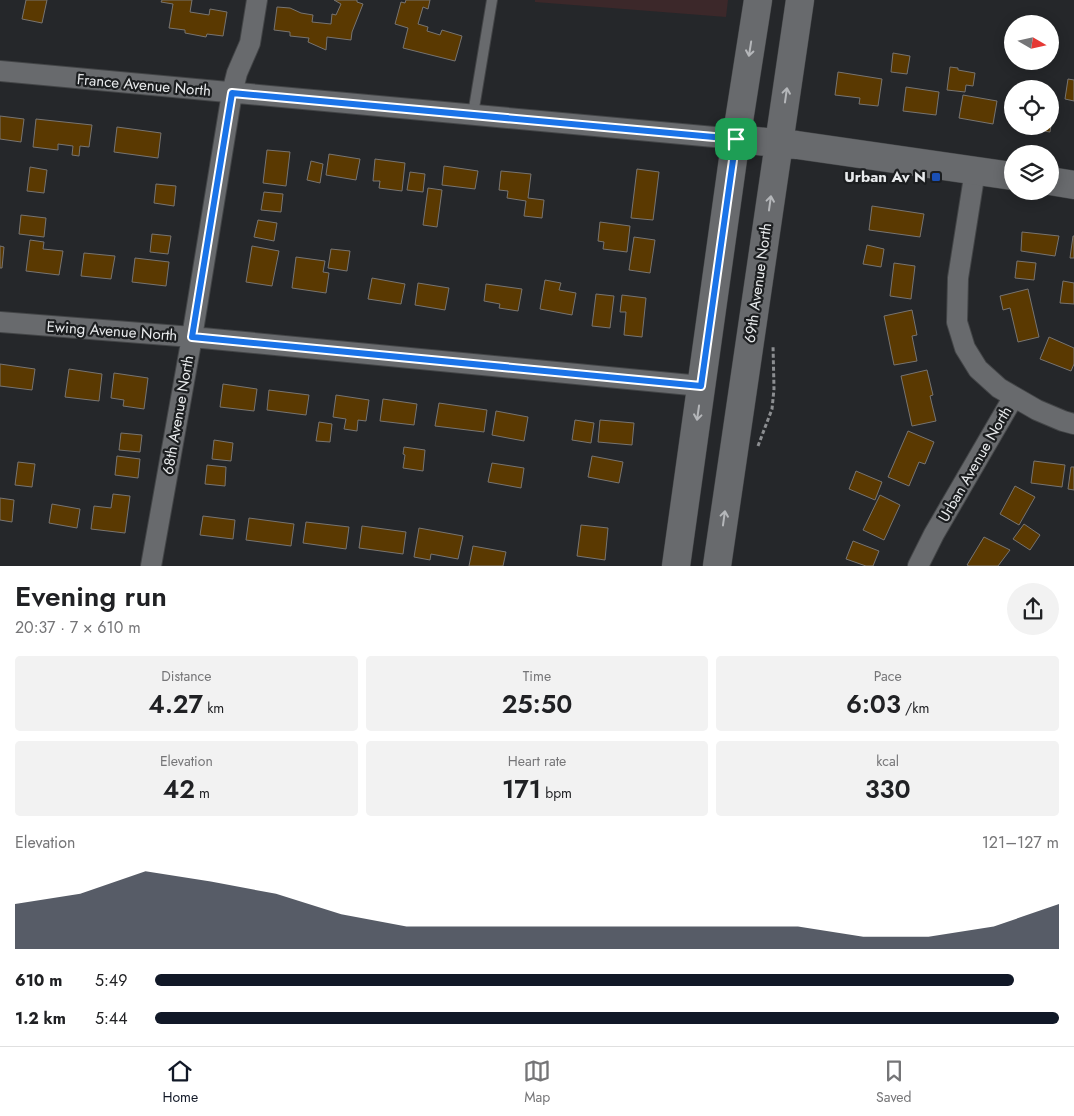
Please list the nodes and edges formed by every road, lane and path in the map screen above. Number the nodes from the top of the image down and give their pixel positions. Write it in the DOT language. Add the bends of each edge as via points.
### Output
graph roads {
  1 [pos="257,0"];
  2 [pos="492,0"];
  3 [pos="758,0"];
  4 [pos="800,0"];
  5 [pos="0,71"];
  6 [pos="232,93"];
  7 [pos="473,114"];
  8 [pos="736,139"];
  9 [pos="779,144"];
  10 [pos="975,170"];
  11 [pos="1004,175"];
  12 [pos="1059,182"];
  13 [pos="1074,185"];
  14 [pos="0,322"];
  15 [pos="192,337"];
  16 [pos="701,386"];
  17 [pos="1014,398"];
  18 [pos="1074,424"];
  19 [pos="151,566"];
  20 [pos="676,566"];
  21 [pos="717,566"];
  22 [pos="918,566"];
  1 -- 6 [label="street, 68th Avenue North" via="250,43"];
  2 -- 7 [label="lane"];
  3 -- 8 [label="street, one-way"];
  9 -- 4 [label="street, 69th Avenue North, one-way"];
  5 -- 6 [label="street, France Avenue North"];
  6 -- 7 [label="street, France Avenue North"];
  6 -- 15 [label="street, 68th Avenue North"];
  7 -- 8 [label="street, France Avenue North"];
  8 -- 9 [label="street"];
  8 -- 16 [label="street"];
  9 -- 10 [label="street"];
  21 -- 9 [label="street, 69th Avenue North, one-way"];
  10 -- 11 [label="street"];
  10 -- 17 [label="street, Urban Avenue North" via="958,278 957,322 964,348 978,369"];
  12 -- 13 [label="street"];
  14 -- 15 [label="street, Ewing Avenue North"];
  15 -- 16 [label="street, Ewing Avenue North"];
  15 -- 19 [label="street, 68th Avenue North"];
  16 -- 20 [label="street, one-way"];
  17 -- 18 [label="street"];
  17 -- 22 [label="street, Urban Avenue North"];
}
